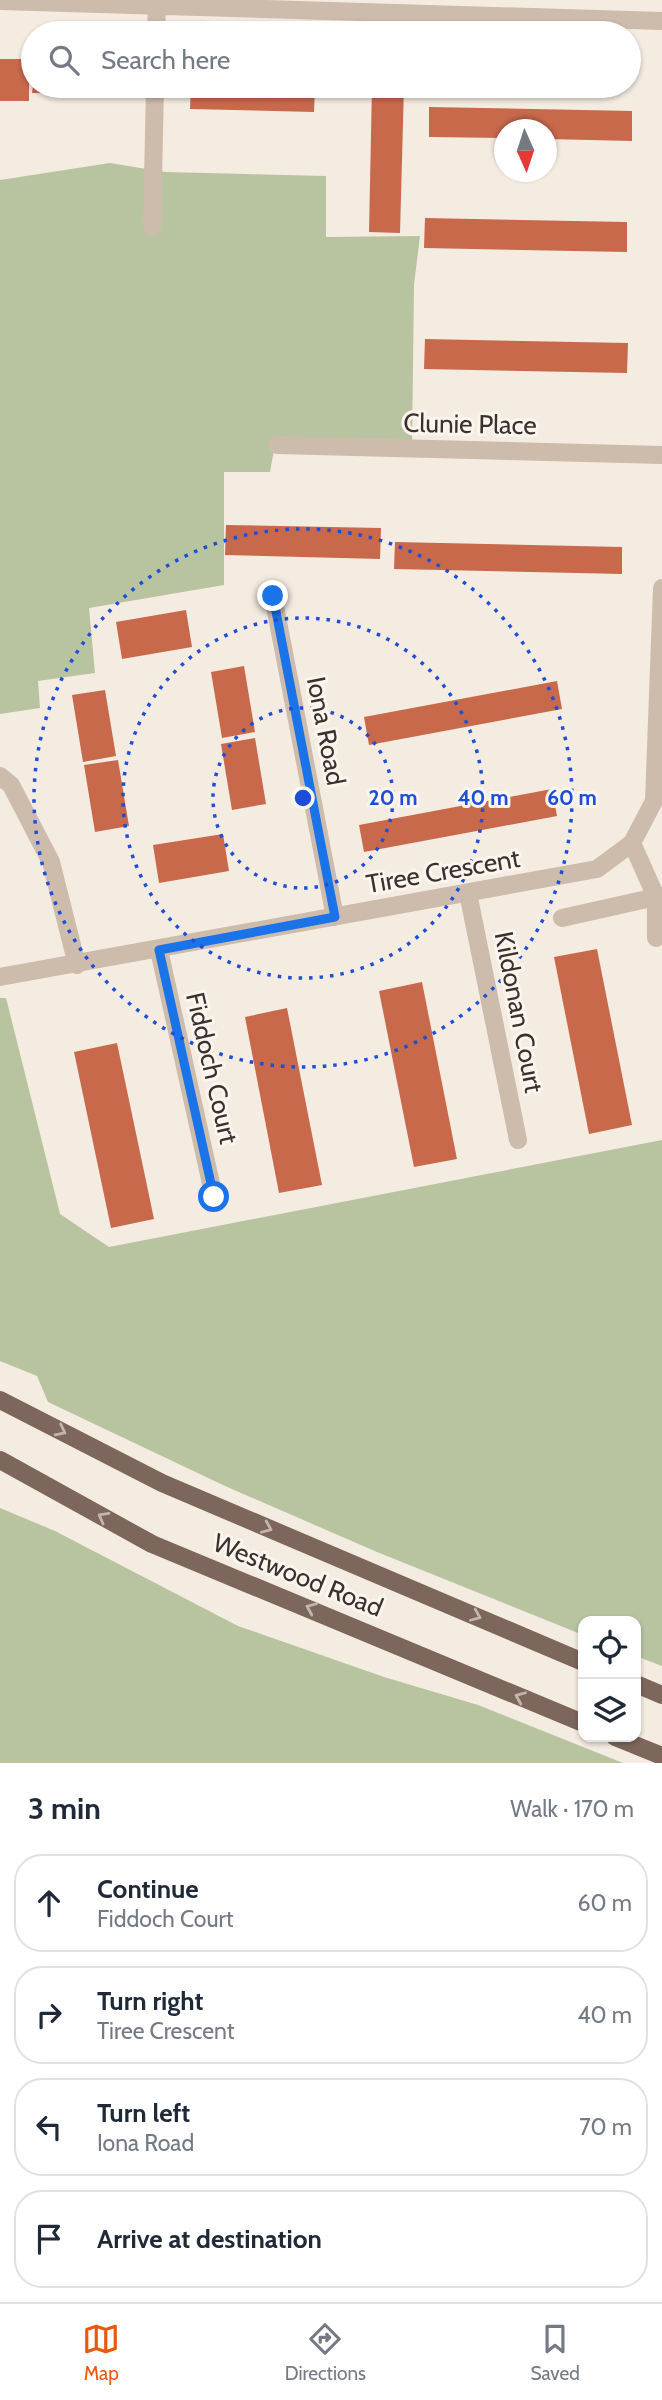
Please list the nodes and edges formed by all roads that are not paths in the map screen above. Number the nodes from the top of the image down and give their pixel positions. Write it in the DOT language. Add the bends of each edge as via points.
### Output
graph roads {
  1 [pos="0,1"];
  2 [pos="293,4"];
  3 [pos="156,5"];
  4 [pos="662,20"];
  5 [pos="156,21"];
  6 [pos="155,98"];
  7 [pos="152,227"];
  8 [pos="277,445"];
  9 [pos="662,455"];
  10 [pos="662,588"];
  11 [pos="273,596"];
  12 [pos="662,653"];
  13 [pos="0,776"];
  14 [pos="632,843"];
  15 [pos="468,893"];
  16 [pos="656,897"];
  17 [pos="335,917"];
  18 [pos="562,918"];
  19 [pos="656,938"];
  20 [pos="159,950"];
  21 [pos="77,965"];
  22 [pos="0,978"];
  23 [pos="518,1140"];
  24 [pos="214,1197"];
  25 [pos="0,1400"];
  26 [pos="0,1460"];
  27 [pos="578,1660"];
  28 [pos="641,1686"];
  29 [pos="662,1695"];
  30 [pos="578,1721"];
  31 [pos="627,1742"];
  32 [pos="662,1756"];
  1 -- 3 [label="street"];
  2 -- 3 [label="street"];
  2 -- 4 [label="street"];
  3 -- 5 [label="street"];
  6 -- 7 [label="street"];
  8 -- 9 [label="street, Clunie Place"];
  10 -- 12 [label="street, Tiree Crescent"];
  11 -- 17 [label="street, Iona Road"];
  12 -- 14 [label="street, Tiree Crescent" via="654,801"];
  13 -- 21 [label="street" via="11,785 51,862"];
  14 -- 15 [label="street, Tiree Crescent" via="597,869"];
  14 -- 16 [label="street"];
  15 -- 17 [label="street, Tiree Crescent"];
  15 -- 23 [label="street, Kildonan Court"];
  16 -- 18 [label="street"];
  16 -- 19 [label="street"];
  17 -- 20 [label="street, Tiree Crescent"];
  20 -- 21 [label="street, Tiree Crescent"];
  20 -- 24 [label="street, Fiddoch Court"];
  21 -- 22 [label="street, Tiree Crescent"];
  25 -- 27 [label="main road, one-way" via="162,1483"];
  30 -- 26 [label="main road, Westwood Road, one-way" via="152,1544"];
  28 -- 29 [label="main road"];
  31 -- 32 [label="main road"];
}
